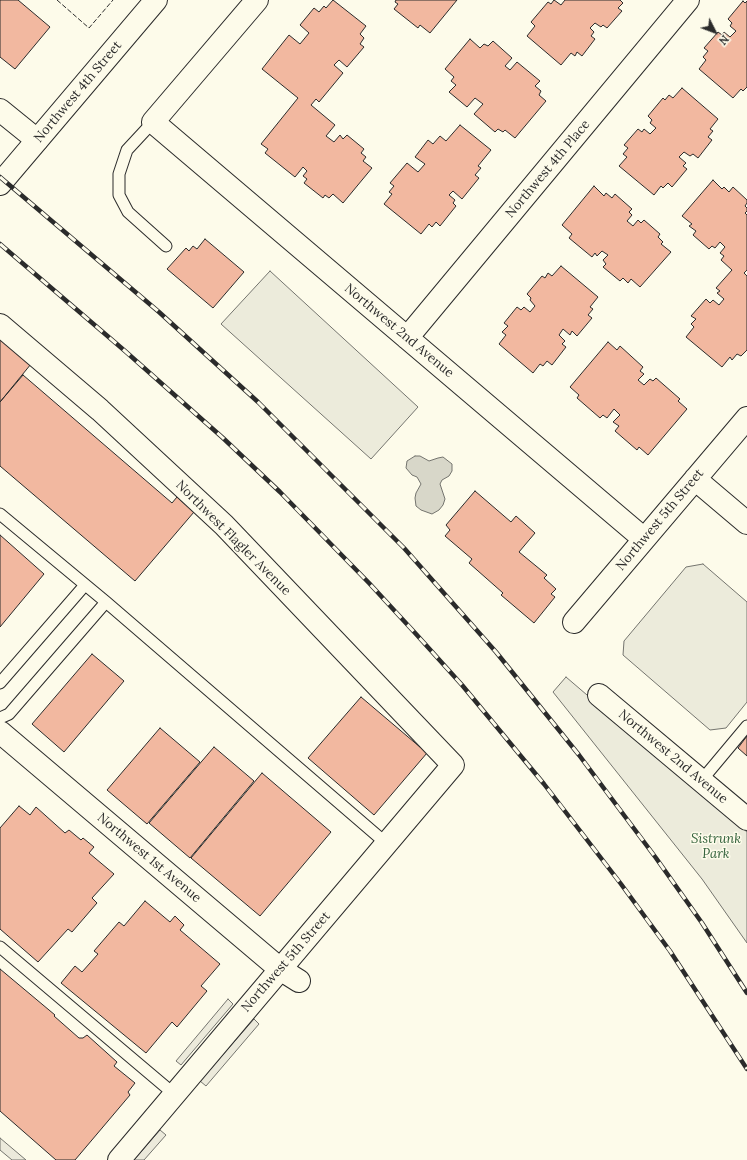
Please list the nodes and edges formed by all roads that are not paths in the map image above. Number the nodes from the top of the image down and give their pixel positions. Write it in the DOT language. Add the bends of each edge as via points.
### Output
graph roads {
  1 [pos="156,0"];
  2 [pos="257,0"];
  3 [pos="688,0"];
  4 [pos="0,110"];
  5 [pos="153,122"];
  6 [pos="37,140"];
  7 [pos="0,184"];
  8 [pos="166,246"];
  9 [pos="0,325"];
  10 [pos="407,338"];
  11 [pos="747,418"];
  12 [pos="695,479"];
  13 [pos="0,514"];
  14 [pos="747,523"];
  15 [pos="644,539"];
  16 [pos="85,585"];
  17 [pos="106,602"];
  18 [pos="574,622"];
  19 [pos="0,683"];
  20 [pos="599,695"];
  21 [pos="0,718"];
  22 [pos="747,726"];
  23 [pos="0,732"];
  24 [pos="453,765"];
  25 [pos="701,781"];
  26 [pos="747,820"];
  27 [pos="387,844"];
  28 [pos="0,947"];
  29 [pos="280,969"];
  30 [pos="299,982"];
  31 [pos="174,1094"];
  32 [pos="119,1160"];
  1 -- 6 [label="street, Northwest 4th Street"];
  2 -- 5 [label="street"];
  3 -- 10 [label="street, Northwest 4th Place"];
  4 -- 6 [label="street"];
  5 -- 8 [label="lane" via="127,150 119,174 119,196 128,212"];
  5 -- 10 [label="street, Northwest 2nd Avenue"];
  6 -- 7 [label="street, Northwest 4th Street"];
  9 -- 24 [label="street, Northwest Flagler Avenue" via="100,410 224,525"];
  10 -- 15 [label="street, Northwest 2nd Avenue"];
  11 -- 12 [label="street, Northwest 5th Street"];
  12 -- 14 [label="street"];
  12 -- 15 [label="street, Northwest 5th Street"];
  13 -- 16 [label="lane"];
  15 -- 18 [label="street, Northwest 5th Street"];
  16 -- 17 [label="lane"];
  16 -- 19 [label="lane"];
  17 -- 21 [label="lane" via="9,714"];
  17 -- 27 [label="lane"];
  20 -- 25 [label="street, Northwest 2nd Avenue"];
  22 -- 25 [label="lane"];
  23 -- 29 [label="street, Northwest 1st Avenue"];
  24 -- 27 [label="street, Northwest 5th Street"];
  25 -- 26 [label="street, Northwest 2nd Avenue"];
  27 -- 29 [label="street, Northwest 5th Street"];
  28 -- 31 [label="lane"];
  29 -- 30 [label="street, Northwest 1st Avenue"];
  29 -- 31 [label="street, Northwest 5th Street"];
  31 -- 32 [label="street, Northwest 5th Street"];
}
